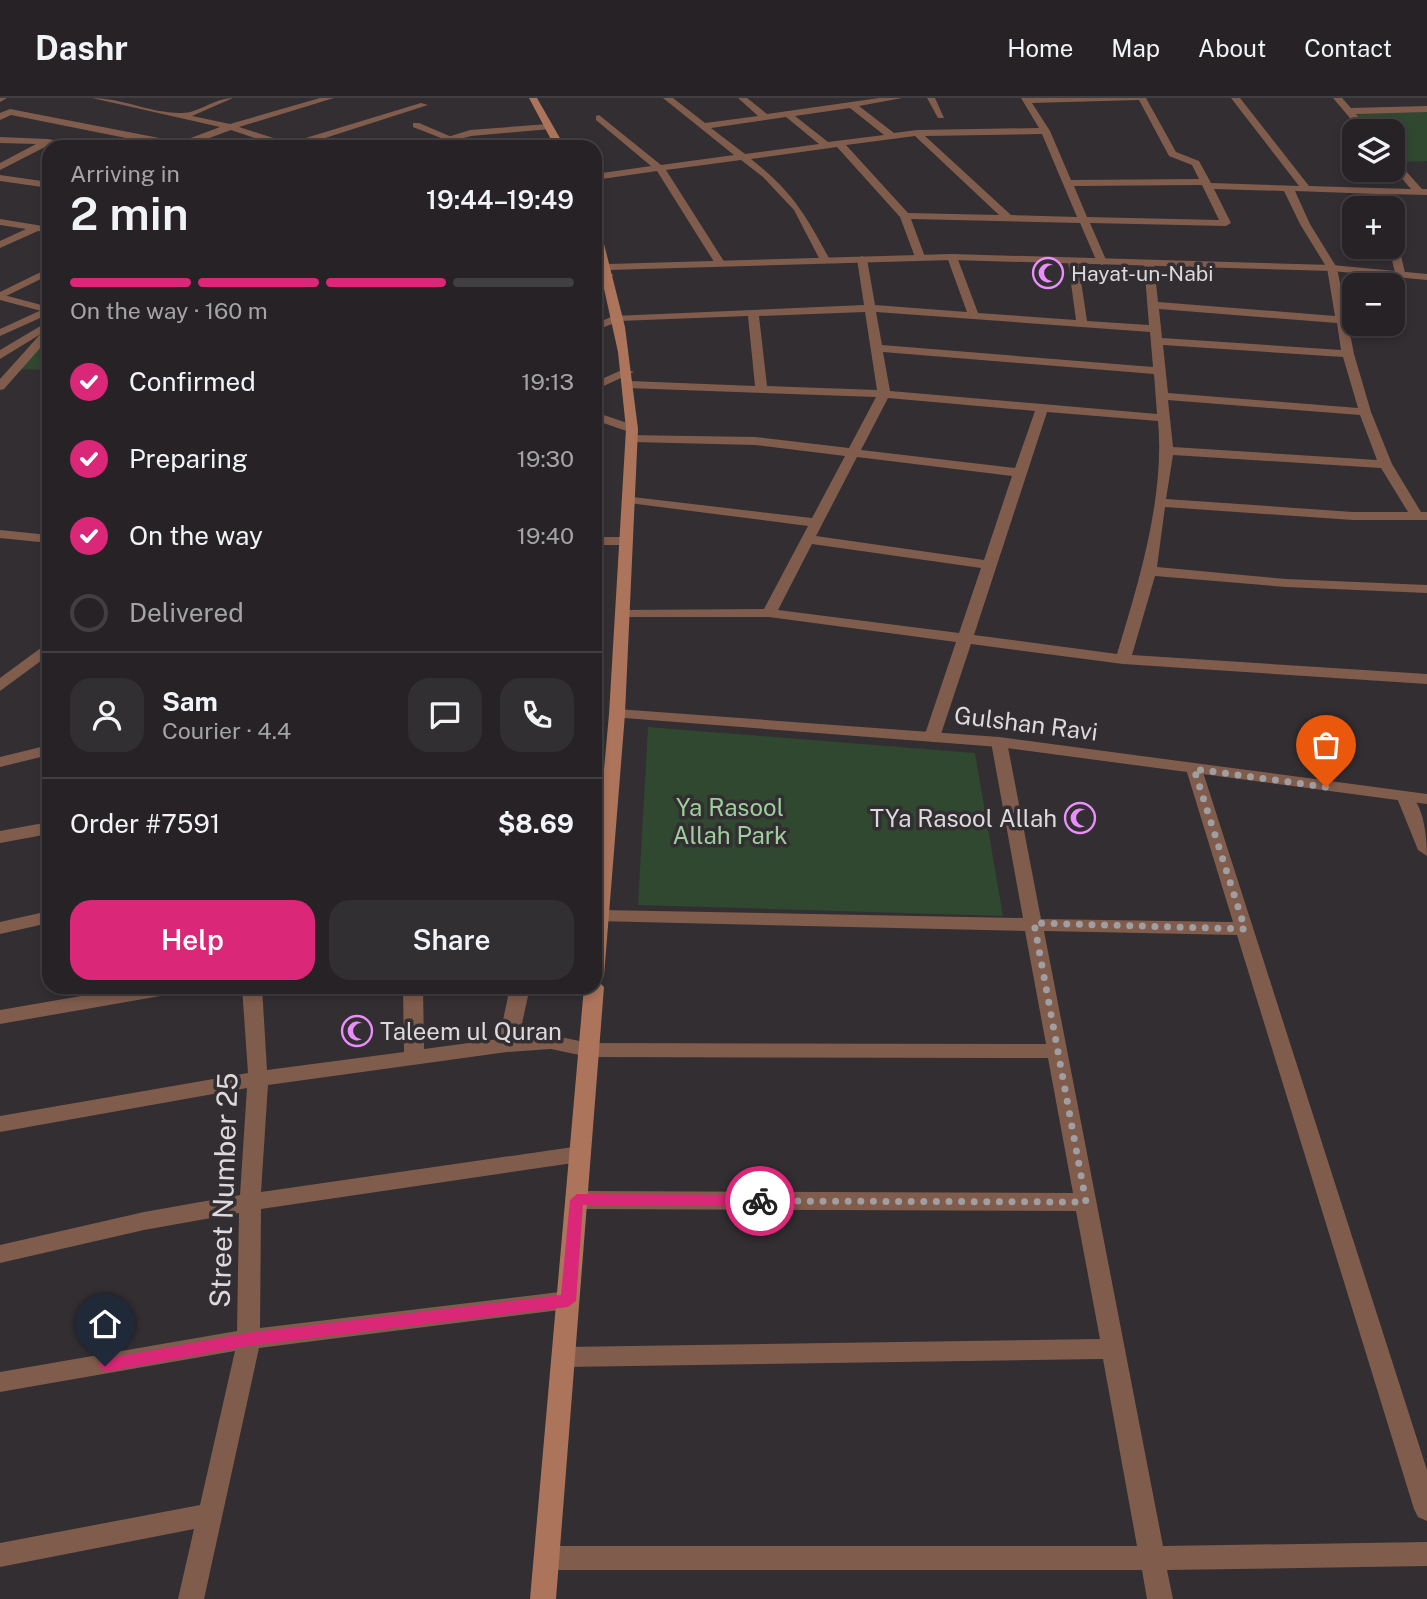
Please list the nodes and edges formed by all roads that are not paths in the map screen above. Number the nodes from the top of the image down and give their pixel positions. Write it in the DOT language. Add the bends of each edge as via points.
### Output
graph roads {
  1 [pos="96,98"];
  2 [pos="135,98"];
  3 [pos="229,98"];
  4 [pos="330,98"];
  5 [pos="533,98"];
  6 [pos="667,98"];
  7 [pos="742,98"];
  8 [pos="898,98"];
  9 [pos="931,98"];
  10 [pos="1140,98"];
  11 [pos="1235,98"];
  12 [pos="1337,98"];
  13 [pos="878,99"];
  14 [pos="1026,99"];
  15 [pos="121,103"];
  16 [pos="424,104"];
  17 [pos="852,105"];
  18 [pos="1427,109"];
  19 [pos="1348,111"];
  20 [pos="788,114"];
  21 [pos="940,116"];
  22 [pos="0,117"];
  23 [pos="182,117"];
  24 [pos="765,117"];
  25 [pos="599,118"];
  26 [pos="1355,119"];
  27 [pos="416,125"];
  28 [pos="704,126"];
  29 [pos="231,127"];
  30 [pos="548,127"];
  31 [pos="1045,131"];
  32 [pos="917,133"];
  33 [pos="891,136"];
  34 [pos="452,137"];
  35 [pos="0,140"];
  36 [pos="148,140"];
  37 [pos="195,140"];
  38 [pos="269,140"];
  39 [pos="311,140"];
  40 [pos="443,140"];
  41 [pos="455,140"];
  42 [pos="556,140"];
  43 [pos="42,142"];
  44 [pos="839,143"];
  45 [pos="42,145"];
  46 [pos="825,145"];
  47 [pos="744,156"];
  48 [pos="0,167"];
  49 [pos="660,169"];
  50 [pos="1405,174"];
  51 [pos="602,176"];
  52 [pos="0,178"];
  53 [pos="1069,183"];
  54 [pos="42,184"];
  55 [pos="1207,184"];
  56 [pos="1305,187"];
  57 [pos="1288,188"];
  58 [pos="1381,189"];
  59 [pos="1422,191"];
  60 [pos="1383,196"];
  61 [pos="905,216"];
  62 [pos="1007,217"];
  63 [pos="1085,217"];
  64 [pos="0,222"];
  65 [pos="42,229"];
  66 [pos="42,229"];
  67 [pos="0,245"];
  68 [pos="602,251"];
  69 [pos="920,257"];
  70 [pos="952,257"];
  71 [pos="862,259"];
  72 [pos="1397,259"];
  73 [pos="825,260"];
  74 [pos="1073,261"];
  75 [pos="1102,262"];
  76 [pos="720,263"];
  77 [pos="1149,263"];
  78 [pos="1332,268"];
  79 [pos="609,271"];
  80 [pos="1400,273"];
  81 [pos="1405,274"];
  82 [pos="42,275"];
  83 [pos="602,276"];
  84 [pos="1427,277"];
  85 [pos="0,297"];
  86 [pos="1154,305"];
  87 [pos="42,308"];
  88 [pos="870,308"];
  89 [pos="753,312"];
  90 [pos="42,313"];
  91 [pos="974,316"];
  92 [pos="617,318"];
  93 [pos="1340,320"];
  94 [pos="1082,324"];
  95 [pos="602,325"];
  96 [pos="42,328"];
  97 [pos="0,333"];
  98 [pos="1157,335"];
  99 [pos="42,339"];
  100 [pos="877,348"];
  101 [pos="1348,354"];
  102 [pos="0,355"];
  103 [pos="1161,372"];
  104 [pos="629,379"];
  105 [pos="602,385"];
  106 [pos="0,386"];
  107 [pos="761,388"];
  108 [pos="884,394"];
  109 [pos="1163,396"];
  110 [pos="1042,407"];
  111 [pos="1365,412"];
  112 [pos="1165,418"];
  113 [pos="602,419"];
  114 [pos="632,434"];
  115 [pos="857,451"];
  116 [pos="1167,452"];
  117 [pos="1385,464"];
  118 [pos="1021,473"];
  119 [pos="629,499"];
  120 [pos="1159,503"];
  121 [pos="1422,516"];
  122 [pos="818,523"];
  123 [pos="0,534"];
  124 [pos="42,538"];
  125 [pos="809,539"];
  126 [pos="602,541"];
  127 [pos="626,541"];
  128 [pos="991,565"];
  129 [pos="1149,571"];
  130 [pos="1427,589"];
  131 [pos="769,613"];
  132 [pos="622,614"];
  133 [pos="967,638"];
  134 [pos="42,654"];
  135 [pos="1123,659"];
  136 [pos="1427,679"];
  137 [pos="0,686"];
  138 [pos="617,714"];
  139 [pos="932,737"];
  140 [pos="999,742"];
  141 [pos="42,752"];
  142 [pos="0,762"];
  143 [pos="1194,769"];
  144 [pos="1405,798"];
  145 [pos="1427,799"];
  146 [pos="602,810"];
  147 [pos="42,829"];
  148 [pos="0,837"];
  149 [pos="1427,850"];
  150 [pos="602,916"];
  151 [pos="42,919"];
  152 [pos="1034,923"];
  153 [pos="0,929"];
  154 [pos="1245,929"];
  155 [pos="132,994"];
  156 [pos="252,994"];
  157 [pos="413,994"];
  158 [pos="518,994"];
  159 [pos="593,994"];
  160 [pos="0,1017"];
  161 [pos="507,1045"];
  162 [pos="589,1050"];
  163 [pos="1058,1051"];
  164 [pos="414,1058"];
  165 [pos="258,1079"];
  166 [pos="0,1124"];
  167 [pos="580,1154"];
  168 [pos="577,1200"];
  169 [pos="250,1202"];
  170 [pos="1086,1202"];
  171 [pos="0,1254"];
  172 [pos="568,1301"];
  173 [pos="248,1339"];
  174 [pos="1113,1349"];
  175 [pos="564,1357"];
  176 [pos="0,1382"];
  177 [pos="1423,1481"];
  178 [pos="1427,1509"];
  179 [pos="212,1514"];
  180 [pos="1427,1554"];
  181 [pos="0,1555"];
  182 [pos="547,1558"];
  183 [pos="1153,1558"];
  184 [pos="191,1599"];
  185 [pos="543,1599"];
  186 [pos="1160,1599"];
  1 -- 15 [label="street"];
  2 -- 15 [label="street"];
  3 -- 23 [label="street"];
  4 -- 29 [label="street"];
  5 -- 30 [label="main road"];
  6 -- 28 [label="street"];
  7 -- 24 [label="street"];
  8 -- 13 [label="street"];
  9 -- 21 [label="street"];
  10 -- 14 [label="street"];
  10 -- 55 [label="street" via="1172,154 1196,163"];
  11 -- 56 [label="street"];
  12 -- 19 [label="street"];
  13 -- 17 [label="street"];
  14 -- 31 [label="street"];
  15 -- 23 [label="street"];
  16 -- 39 [label="street"];
  17 -- 20 [label="street"];
  17 -- 33 [label="street"];
  18 -- 19 [label="street"];
  19 -- 26 [label="street"];
  20 -- 24 [label="street"];
  20 -- 46 [label="street"];
  22 -- 36 [label="street" via="10,112"];
  23 -- 29 [label="street"];
  24 -- 28 [label="street"];
  25 -- 49 [label="street"];
  27 -- 34 [label="street"];
  28 -- 47 [label="street"];
  29 -- 37 [label="street"];
  29 -- 38 [label="street"];
  30 -- 34 [label="street"];
  30 -- 42 [label="main road"];
  31 -- 32 [label="street"];
  31 -- 53 [label="street"];
  32 -- 33 [label="street"];
  32 -- 62 [label="street"];
  33 -- 44 [label="street"];
  34 -- 40 [label="street"];
  34 -- 41 [label="street"];
  35 -- 43 [label="street"];
  44 -- 46 [label="street"];
  44 -- 61 [label="street"];
  45 -- 48 [label="street"];
  46 -- 47 [label="street"];
  47 -- 49 [label="street"];
  47 -- 73 [label="street" via="797,209"];
  49 -- 51 [label="street"];
  49 -- 76 [label="street"];
  50 -- 59 [label="street"];
  52 -- 54 [label="street"];
  53 -- 55 [label="street"];
  53 -- 63 [label="street"];
  55 -- 57 [label="street"];
  55 -- 63 [label="street" via="1226,223"];
  56 -- 57 [label="street"];
  56 -- 58 [label="street"];
  57 -- 78 [label="street"];
  58 -- 59 [label="street"];
  58 -- 60 [label="street"];
  61 -- 62 [label="street"];
  61 -- 69 [label="street"];
  62 -- 63 [label="street"];
  63 -- 75 [label="street"];
  64 -- 65 [label="street"];
  66 -- 67 [label="street"];
  68 -- 79 [label="main road"];
  69 -- 70 [label="street"];
  69 -- 71 [label="street"];
  70 -- 74 [label="street"];
  70 -- 91 [label="street"];
  71 -- 73 [label="street"];
  71 -- 88 [label="street"];
  72 -- 80 [label="street"];
  73 -- 76 [label="street"];
  74 -- 75 [label="street"];
  74 -- 94 [label="street"];
  75 -- 77 [label="street"];
  76 -- 79 [label="street"];
  77 -- 78 [label="street"];
  77 -- 86 [label="street"];
  78 -- 80 [label="street"];
  78 -- 93 [label="street"];
  79 -- 83 [label="street"];
  79 -- 92 [label="main road"];
  81 -- 84 [label="street"];
  82 -- 85 [label="street"];
  85 -- 87 [label="street"];
  86 -- 93 [label="street"];
  86 -- 98 [label="street"];
  88 -- 89 [label="street"];
  88 -- 91 [label="street"];
  88 -- 100 [label="street"];
  89 -- 92 [label="street"];
  89 -- 107 [label="street"];
  90 -- 97 [label="street"];
  91 -- 94 [label="street"];
  92 -- 95 [label="street"];
  92 -- 104 [label="main road"];
  93 -- 101 [label="street"];
  94 -- 98 [label="street"];
  96 -- 102 [label="street"];
  98 -- 101 [label="street"];
  98 -- 103 [label="street"];
  99 -- 106 [label="street"];
  100 -- 103 [label="street"];
  100 -- 108 [label="street"];
  101 -- 111 [label="street"];
  103 -- 109 [label="street"];
  104 -- 105 [label="street"];
  104 -- 107 [label="street"];
  104 -- 114 [label="main road"];
  107 -- 108 [label="street"];
  108 -- 110 [label="street"];
  108 -- 115 [label="street"];
  109 -- 111 [label="street"];
  109 -- 112 [label="street"];
  110 -- 112 [label="street"];
  110 -- 118 [label="street"];
  111 -- 117 [label="street"];
  112 -- 116 [label="street"];
  113 -- 114 [label="street"];
  114 -- 115 [label="street"];
  114 -- 119 [label="main road"];
  115 -- 118 [label="street"];
  115 -- 122 [label="street"];
  116 -- 117 [label="street"];
  116 -- 120 [label="street"];
  117 -- 121 [label="street"];
  118 -- 128 [label="street"];
  119 -- 122 [label="street"];
  119 -- 127 [label="main road"];
  120 -- 121 [label="street"];
  120 -- 129 [label="street"];
  122 -- 125 [label="street"];
  123 -- 124 [label="street"];
  125 -- 128 [label="street"];
  125 -- 131 [label="street"];
  126 -- 127 [label="street"];
  127 -- 132 [label="main road"];
  128 -- 133 [label="street"];
  129 -- 130 [label="street"];
  129 -- 135 [label="street"];
  131 -- 132 [label="street"];
  131 -- 133 [label="street"];
  132 -- 138 [label="main road"];
  133 -- 135 [label="street"];
  133 -- 139 [label="street"];
  134 -- 137 [label="street"];
  135 -- 136 [label="street"];
  138 -- 139 [label="street, Gulshan Ravi"];
  138 -- 146 [label="main road"];
  139 -- 140 [label="street, Gulshan Ravi"];
  140 -- 143 [label="street, Gulshan Ravi"];
  140 -- 152 [label="street"];
  141 -- 142 [label="street"];
  143 -- 144 [label="street, Gulshan Ravi"];
  143 -- 154 [label="street"];
  144 -- 145 [label="street, Gulshan Ravi"];
  144 -- 149 [label="street"];
  147 -- 148 [label="street"];
  150 -- 152 [label="street"];
  151 -- 153 [label="street"];
  152 -- 154 [label="street"];
  152 -- 163 [label="street"];
  154 -- 177 [label="street"];
  155 -- 160 [label="street"];
  156 -- 165 [label="street, Street Number 25"];
  157 -- 164 [label="street"];
  158 -- 161 [label="street"];
  159 -- 162 [label="main road"];
  161 -- 162 [label="street" via="551,1042"];
  161 -- 164 [label="street"];
  162 -- 163 [label="street"];
  162 -- 167 [label="main road"];
  163 -- 170 [label="street"];
  164 -- 165 [label="street"];
  165 -- 166 [label="street"];
  165 -- 169 [label="street, Street Number 25"];
  167 -- 168 [label="main road"];
  167 -- 169 [label="street"];
  168 -- 170 [label="street"];
  168 -- 172 [label="main road"];
  169 -- 171 [label="street" via="76,1234"];
  169 -- 173 [label="street, Street Number 25"];
  170 -- 174 [label="street"];
  172 -- 173 [label="street"];
  172 -- 175 [label="main road"];
  173 -- 176 [label="street"];
  173 -- 179 [label="street, Street Number 25"];
  174 -- 175 [label="street"];
  174 -- 183 [label="street"];
  175 -- 182 [label="main road"];
  177 -- 178 [label="street"];
  179 -- 181 [label="street"];
  179 -- 184 [label="street, Street Number 25"];
  180 -- 183 [label="street"];
  182 -- 183 [label="street"];
  182 -- 185 [label="main road"];
  183 -- 186 [label="street"];
}
